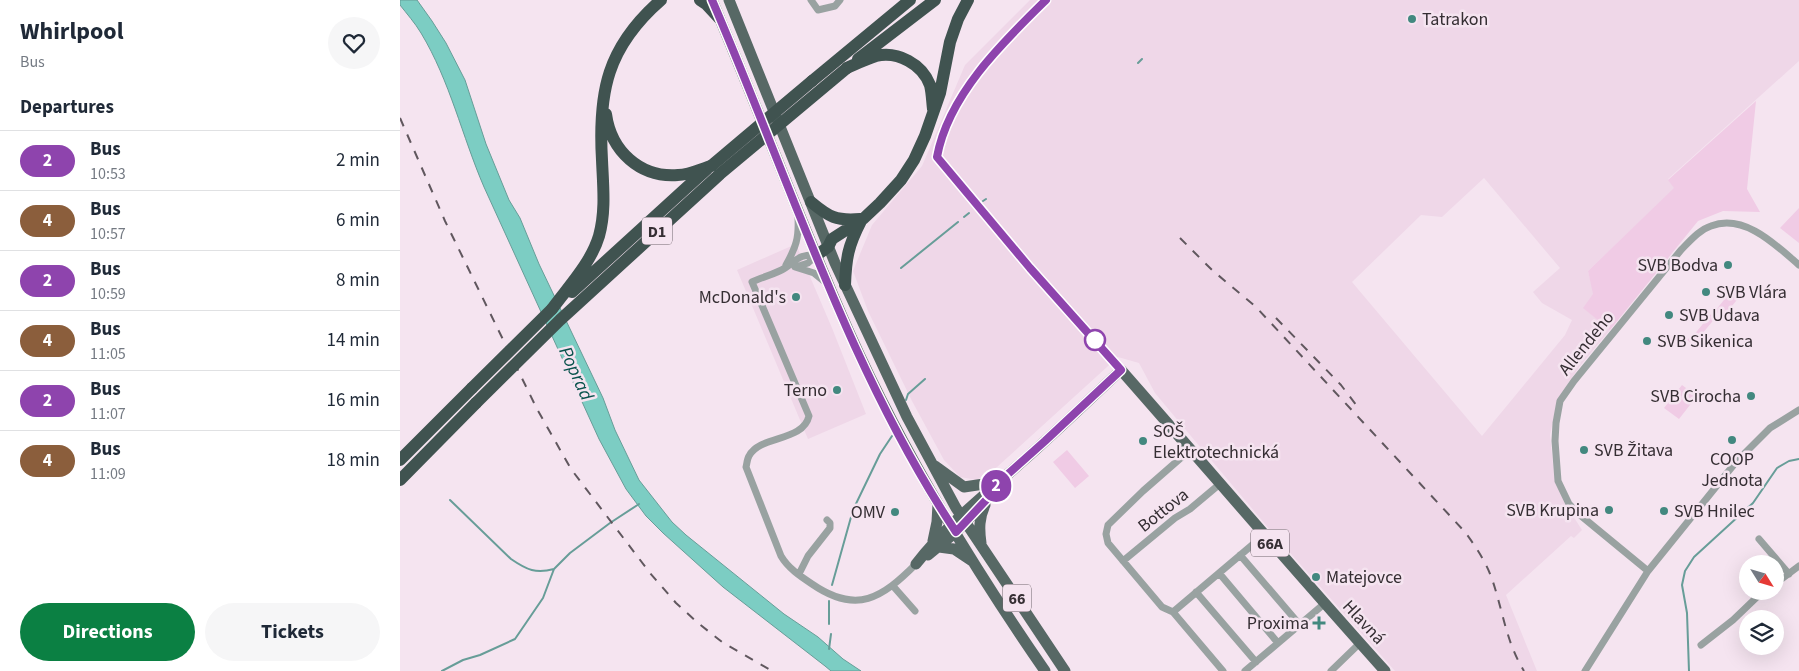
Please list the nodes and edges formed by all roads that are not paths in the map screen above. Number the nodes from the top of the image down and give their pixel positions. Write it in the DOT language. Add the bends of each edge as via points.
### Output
graph roads {
  1 [pos="661,0"];
  2 [pos="672,0"];
  3 [pos="700,0"];
  4 [pos="712,0"];
  5 [pos="728,0"];
  6 [pos="811,0"];
  7 [pos="840,0"];
  8 [pos="910,0"];
  9 [pos="935,0"];
  10 [pos="968,0"];
  11 [pos="719,18"];
  12 [pos="847,68"];
  13 [pos="933,110"];
  14 [pos="711,166"];
  15 [pos="811,202"];
  16 [pos="797,208"];
  17 [pos="863,219"];
  18 [pos="853,236"];
  19 [pos="828,247"];
  20 [pos="817,255"];
  21 [pos="1799,265"];
  22 [pos="795,267"];
  23 [pos="785,268"];
  24 [pos="829,286"];
  25 [pos="845,286"];
  26 [pos="552,309"];
  27 [pos="1799,410"];
  28 [pos="1191,448"];
  29 [pos="400,460"];
  30 [pos="929,460"];
  31 [pos="400,480"];
  32 [pos="999,482"];
  33 [pos="1221,483"];
  34 [pos="988,498"];
  35 [pos="938,504"];
  36 [pos="963,519"];
  37 [pos="828,520"];
  38 [pos="954,528"];
  39 [pos="1264,535"];
  40 [pos="1759,539"];
  41 [pos="936,544"];
  42 [pos="981,546"];
  43 [pos="1240,555"];
  44 [pos="1123,561"];
  45 [pos="975,563"];
  46 [pos="916,564"];
  47 [pos="1799,566"];
  48 [pos="1648,571"];
  49 [pos="1219,573"];
  50 [pos="799,574"];
  51 [pos="1789,574"];
  52 [pos="1784,578"];
  53 [pos="893,586"];
  54 [pos="1196,592"];
  55 [pos="1754,600"];
  56 [pos="1324,604"];
  57 [pos="915,611"];
  58 [pos="1173,612"];
  59 [pos="1300,625"];
  60 [pos="1278,643"];
  61 [pos="1360,644"];
  62 [pos="1701,645"];
  63 [pos="1256,662"];
  64 [pos="1331,670"];
  65 [pos="1045,671"];
  66 [pos="1065,671"];
  67 [pos="1222,671"];
  68 [pos="1245,671"];
  69 [pos="1385,671"];
  70 [pos="1585,671"];
  1 -- 26 [label="highway" via="637,24 612,63 603,93 601,117 604,193 599,236 592,254"];
  2 -- 14 [label="highway" via="657,10 626,45 617,64 606,115 619,149 632,163 647,171 680,175"];
  3 -- 11 [label="highway"];
  4 -- 11 [label="main road, 66"];
  5 -- 15 [label="main road, 66"];
  6 -- 7 [label="street" via="818,10 835,6"];
  8 -- 14 [label="highway, D1, bridge"];
  9 -- 12 [label="highway, D1"];
  10 -- 13 [label="highway" via="950,42 940,93"];
  11 -- 16 [label="main road, 66"];
  12 -- 13 [label="highway" via="876,56 893,55 908,60 927,79"];
  12 -- 31 [label="highway, D1, bridge" via="720,174 560,320"];
  13 -- 17 [label="highway" via="920,148 901,180"];
  14 -- 26 [label="highway, D1"];
  15 -- 17 [label="highway" via="834,218"];
  15 -- 19 [label="main road, 66"];
  16 -- 20 [label="main road, 66"];
  16 -- 23 [label="street" via="798,238"];
  17 -- 18 [label="highway"];
  17 -- 19 [label="highway" via="832,239"];
  18 -- 19 [label="highway" via="838,248"];
  18 -- 25 [label="highway" via="846,257"];
  19 -- 20 [label="highway"];
  19 -- 25 [label="main road, 66"];
  20 -- 22 [label="street"];
  20 -- 23 [label="street" via="805,254"];
  20 -- 24 [label="main road, 66"];
  21 -- 48 [label="street, Allendeho" via="1743,225 1731,222 1712,225 1698,233 1586,366 1560,402 1555,441 1558,481 1563,493 1580,515"];
  22 -- 23 [label="street"];
  22 -- 24 [label="street" via="814,273"];
  23 -- 50 [label="street" via="752,282 809,416 802,429 758,447 749,456 746,467 781,556 787,566"];
  24 -- 35 [label="main road, 66" via="896,428"];
  25 -- 30 [label="main road, 66"];
  26 -- 29 [label="highway, D1, bridge"];
  27 -- 48 [label="street" via="1770,428 1746,450"];
  28 -- 32 [label="main road, Hlavná / 66A" via="1121,370"];
  28 -- 33 [label="main road, Hlavná / 66A"];
  28 -- 44 [label="street" via="1108,525 1106,539"];
  30 -- 32 [label="main road" via="964,487"];
  30 -- 36 [label="main road, 66"];
  32 -- 34 [label="main road"];
  32 -- 36 [label="main road"];
  33 -- 39 [label="main road, Hlavná / 66A"];
  33 -- 44 [label="street, Bottova"];
  34 -- 36 [label="main road"];
  34 -- 42 [label="main road" via="979,528"];
  35 -- 38 [label="main road, 66"];
  35 -- 41 [label="main road"];
  36 -- 38 [label="main road"];
  36 -- 42 [label="main road, 66"];
  37 -- 50 [label="street" via="830,528 808,556"];
  38 -- 41 [label="main road"];
  38 -- 45 [label="main road, 66"];
  39 -- 43 [label="street"];
  39 -- 56 [label="main road, Hlavná / 66A"];
  40 -- 51 [label="street"];
  41 -- 45 [label="main road" via="954,549"];
  41 -- 46 [label="main road"];
  42 -- 66 [label="main road, 66"];
  43 -- 49 [label="street"];
  43 -- 59 [label="street"];
  44 -- 58 [label="street" via="1162,608"];
  45 -- 65 [label="main road, 66"];
  46 -- 53 [label="street"];
  47 -- 51 [label="street"];
  48 -- 70 [label="street"];
  49 -- 54 [label="street"];
  49 -- 60 [label="street"];
  50 -- 53 [label="street" via="820,590 848,601 865,600"];
  51 -- 52 [label="street"];
  53 -- 57 [label="street"];
  54 -- 58 [label="street"];
  54 -- 63 [label="street"];
  55 -- 62 [label="street"];
  56 -- 59 [label="street"];
  56 -- 61 [label="main road, Hlavná / 66A"];
  58 -- 67 [label="street"];
  59 -- 60 [label="street"];
  60 -- 63 [label="street"];
  61 -- 64 [label="street"];
  61 -- 69 [label="main road, Hlavná / 66A"];
  63 -- 68 [label="street"];
}
